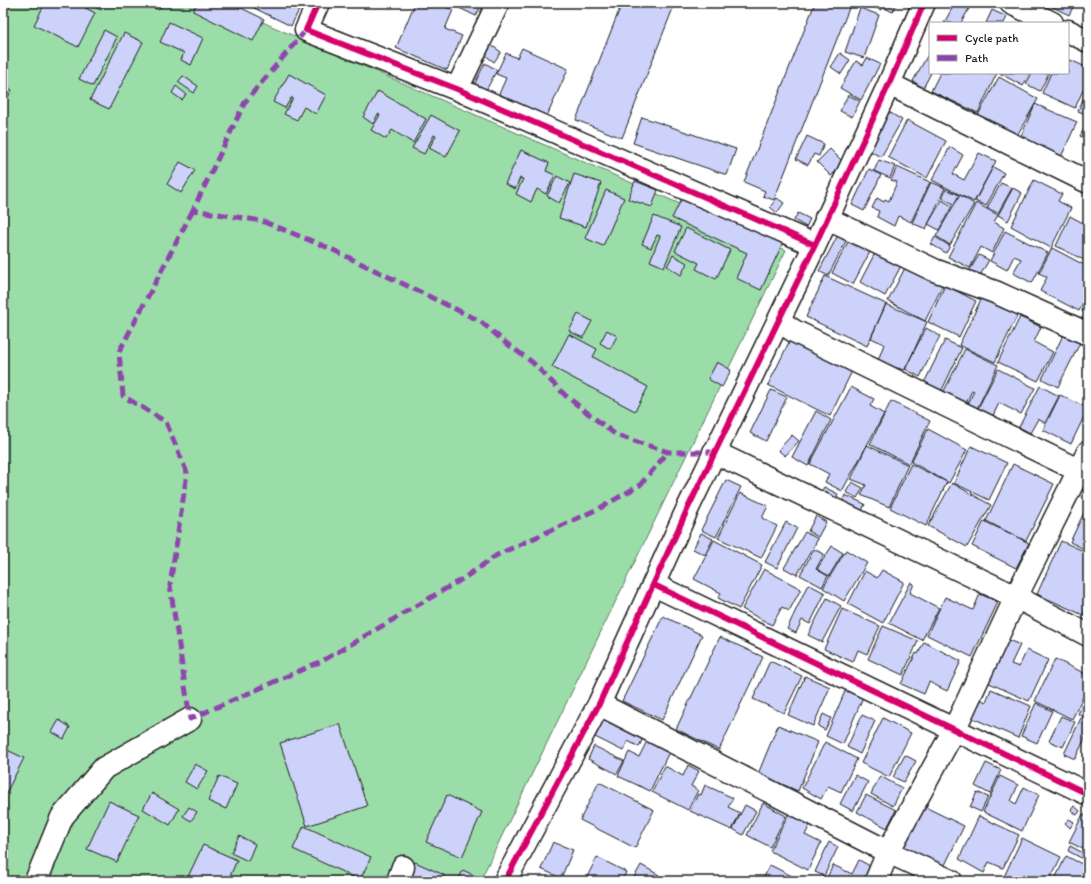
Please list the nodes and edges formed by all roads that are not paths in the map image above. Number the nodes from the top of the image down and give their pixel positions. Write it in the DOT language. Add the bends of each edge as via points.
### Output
graph roads {
  1 [pos="318,3"];
  2 [pos="498,3"];
  3 [pos="924,3"];
  4 [pos="1012,3"];
  5 [pos="1050,22"];
  6 [pos="1069,32"];
  7 [pos="1088,41"];
  8 [pos="889,84"];
  9 [pos="458,89"];
  10 [pos="1088,182"];
  11 [pos="826,218"];
  12 [pos="815,245"];
  13 [pos="779,321"];
  14 [pos="1088,334"];
  15 [pos="714,452"];
  16 [pos="1085,466"];
  17 [pos="654,584"];
  18 [pos="1016,597"];
  19 [pos="1088,634"];
  20 [pos="599,704"];
  21 [pos="190,719"];
  22 [pos="955,728"];
  23 [pos="1088,794"];
  24 [pos="888,852"];
  25 [pos="36,881"];
  26 [pos="505,881"];
  27 [pos="876,881"];
  28 [pos="951,881"];
  1 -- 9 [label="street" via="306,30"];
  2 -- 9 [label="street"];
  3 -- 8 [label="street"];
  4 -- 5 [label="street"];
  6 -- 7 [label="street"];
  8 -- 10 [label="street"];
  8 -- 11 [label="street"];
  9 -- 12 [label="street"];
  11 -- 12 [label="street"];
  11 -- 14 [label="street" via="934,270 995,292"];
  12 -- 13 [label="street"];
  13 -- 15 [label="street"];
  13 -- 16 [label="street" via="794,331"];
  15 -- 17 [label="street"];
  15 -- 18 [label="street"];
  16 -- 18 [label="street"];
  17 -- 20 [label="street"];
  17 -- 22 [label="street"];
  18 -- 19 [label="street"];
  18 -- 22 [label="street"];
  20 -- 24 [label="street"];
  20 -- 26 [label="street"];
  21 -- 25 [label="street" via="104,768 62,817"];
  22 -- 23 [label="street"];
  22 -- 24 [label="street"];
  24 -- 27 [label="street"];
  24 -- 28 [label="street"];
}
